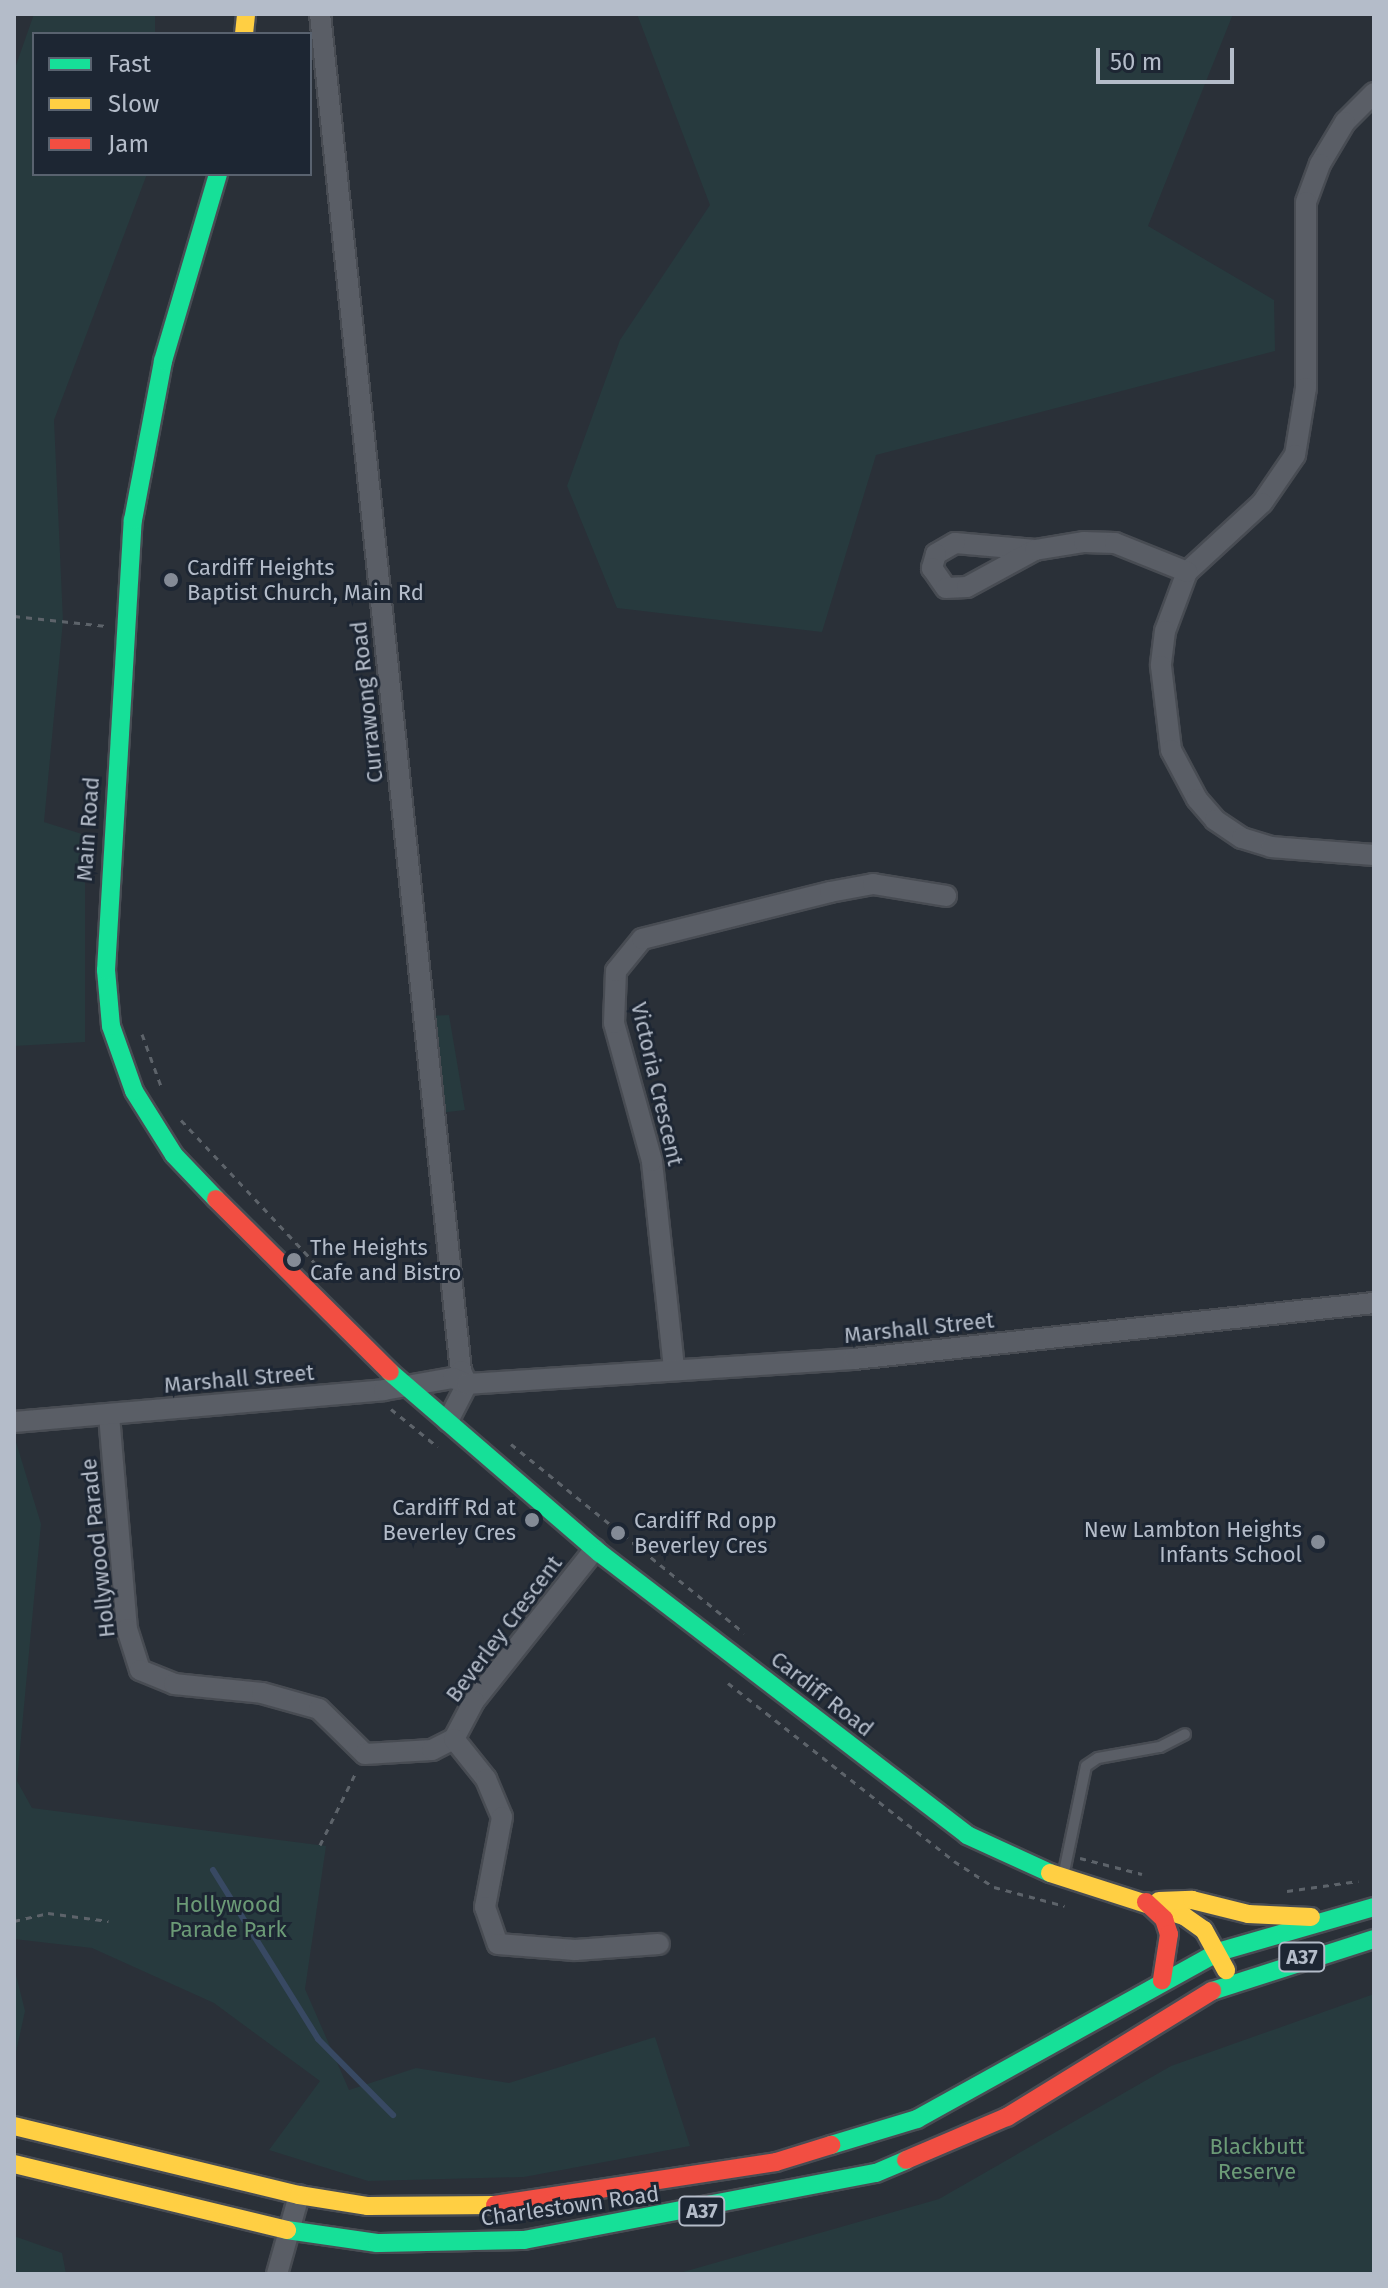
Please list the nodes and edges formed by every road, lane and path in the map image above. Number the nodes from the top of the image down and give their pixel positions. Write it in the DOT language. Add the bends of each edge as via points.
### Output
graph roads {
  1 [pos="320,14"];
  2 [pos="1374,93"];
  3 [pos="217,176"];
  4 [pos="1035,550"];
  5 [pos="1187,572"];
  6 [pos="14,616"];
  7 [pos="125,628"];
  8 [pos="1374,855"];
  9 [pos="946,896"];
  10 [pos="142,1034"];
  11 [pos="165,1098"];
  12 [pos="177,1115"];
  13 [pos="337,1286"];
  14 [pos="1374,1303"];
  15 [pos="674,1368"];
  16 [pos="467,1384"];
  17 [pos="407,1388"];
  18 [pos="109,1415"];
  19 [pos="448,1421"];
  20 [pos="14,1422"];
  21 [pos="499,1434"];
  22 [pos="595,1549"];
  23 [pos="754,1640"];
  24 [pos="1185,1734"];
  25 [pos="454,1739"];
  26 [pos="365,1754"];
  27 [pos="320,1845"];
  28 [pos="1062,1879"];
  29 [pos="1363,1881"];
  30 [pos="1278,1892"];
  31 [pos="1146,1902"];
  32 [pos="1374,1907"];
  33 [pos="1328,1916"];
  34 [pos="14,1921"];
  35 [pos="108,1921"];
  36 [pos="1374,1939"];
  37 [pos="659,1944"];
  38 [pos="1218,1952"];
  39 [pos="1162,1980"];
  40 [pos="1232,1981"];
  41 [pos="14,2126"];
  42 [pos="14,2164"];
  43 [pos="299,2195"];
  44 [pos="291,2231"];
  45 [pos="277,2274"];
  1 -- 16 [label="street, Currawong Road" via="461,1371"];
  2 -- 5 [label="street" via="1345,122 1320,164 1306,202 1306,388 1295,455 1262,503"];
  3 -- 7 [label="main road, Main Road" via="163,361 133,520"];
  4 -- 5 [label="street" via="1115,543"];
  5 -- 8 [label="street" via="1165,631 1161,666 1171,750 1197,799 1228,830 1257,842"];
  6 -- 7 [label="path"];
  7 -- 17 [label="main road, Main Road" via="106,970 111,1026 134,1091 174,1155"];
  9 -- 15 [label="street, Victoria Crescent" via="873,884 830,892 642,939 616,971 614,1023 652,1161"];
  10 -- 11 [label="path"];
  12 -- 13 [label="path"];
  14 -- 15 [label="street, Marshall Street" via="854,1359"];
  15 -- 16 [label="street, Marshall Street"];
  16 -- 17 [label="street, Marshall Street" via="453,1378"];
  16 -- 19 [label="street"];
  17 -- 18 [label="street, Marshall Street"];
  17 -- 19 [label="main road, Cardiff Road"];
  18 -- 20 [label="street, Marshall Street"];
  18 -- 26 [label="street, Hollywood Parade" via="127,1629 140,1670 174,1684 262,1693 319,1709"];
  19 -- 22 [label="main road, Cardiff Road"];
  21 -- 23 [label="path"];
  22 -- 25 [label="street, Beverley Crescent" via="474,1701"];
  22 -- 28 [label="main road, Cardiff Road" via="955,1827 1000,1854"];
  24 -- 28 [label="lane" via="1160,1747 1098,1758 1086,1766"];
  25 -- 26 [label="street" via="432,1750"];
  25 -- 37 [label="street, Beverley Crescent" via="486,1779 502,1817 485,1907 498,1944 575,1950"];
  26 -- 27 [label="path"];
  28 -- 31 [label="main road, Cardiff Road"];
  29 -- 30 [label="path"];
  31 -- 33 [label="main road" via="1192,1900 1248,1914"];
  31 -- 38 [label="main road, Cardiff Road" via="1198,1925"];
  31 -- 39 [label="main road" via="1164,1919 1169,1934"];
  32 -- 33 [label="main road, A37"];
  33 -- 38 [label="main road, A37"];
  34 -- 35 [label="path" via="48,1913"];
  36 -- 40 [label="main road, A37"];
  38 -- 39 [label="main road, Charlestown Road / A37"];
  38 -- 40 [label="main road, Cardiff Road"];
  39 -- 43 [label="main road, Charlestown Road / A37" via="982,2088 917,2119 776,2162 512,2205 368,2206"];
  40 -- 44 [label="main road, Charlestown Road / A37" via="1164,2017 1007,2117 876,2173 723,2207 524,2240 377,2243"];
  41 -- 43 [label="main road, Charlestown Road / A37"];
  42 -- 44 [label="main road, Charlestown Road / A37"];
  43 -- 44 [label="street"];
  44 -- 45 [label="street"];
}
